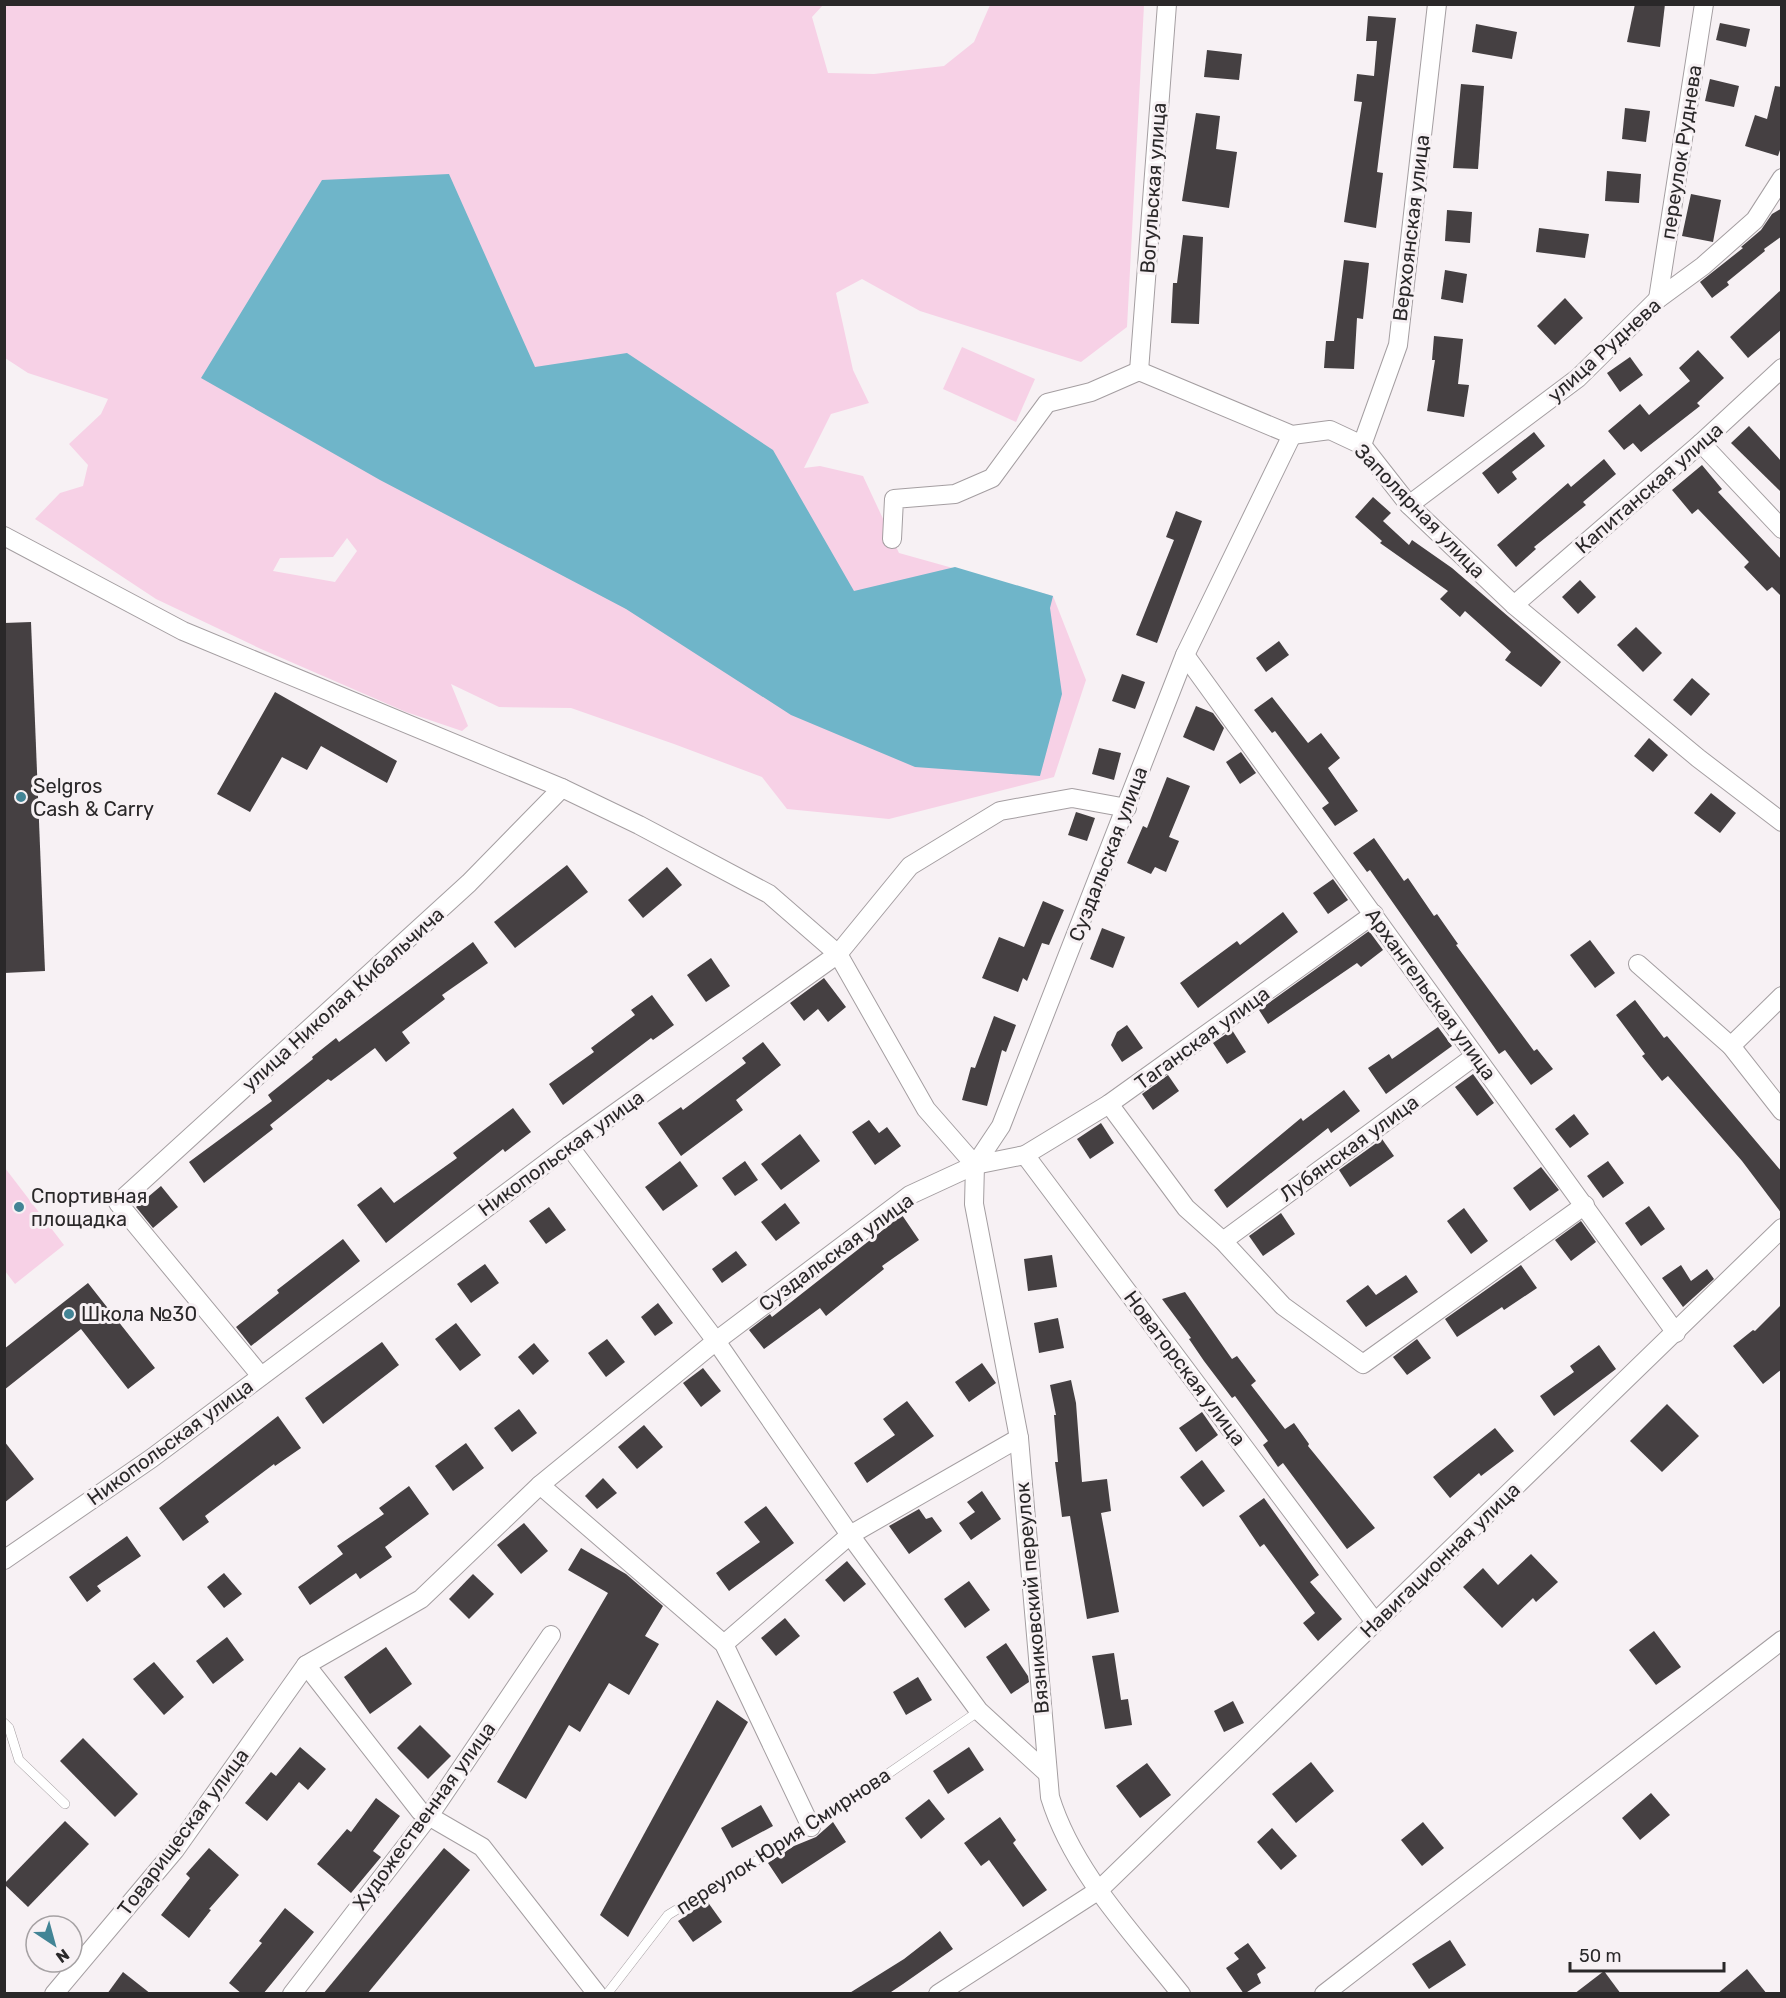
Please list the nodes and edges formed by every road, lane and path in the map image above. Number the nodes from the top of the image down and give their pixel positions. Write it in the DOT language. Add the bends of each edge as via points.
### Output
graph roads {
  1 [pos="1167,4"];
  2 [pos="1437,4"];
  3 [pos="1704,4"];
  4 [pos="1782,178"];
  5 [pos="1658,299"];
  6 [pos="1782,368"];
  7 [pos="1138,371"];
  8 [pos="1292,435"];
  9 [pos="1701,443"];
  10 [pos="1362,446"];
  11 [pos="1410,505"];
  12 [pos="1782,529"];
  13 [pos="4,536"];
  14 [pos="892,539"];
  15 [pos="1514,605"];
  16 [pos="1185,655"];
  17 [pos="562,788"];
  18 [pos="1127,808"];
  19 [pos="1782,822"];
  20 [pos="1374,914"];
  21 [pos="838,954"];
  22 [pos="1638,964"];
  23 [pos="1782,996"];
  24 [pos="1731,1046"];
  25 [pos="1475,1056"];
  26 [pos="1109,1104"];
  27 [pos="1782,1111"];
  28 [pos="569,1146"];
  29 [pos="1025,1155"];
  30 [pos="975,1165"];
  31 [pos="1585,1204"];
  32 [pos="1782,1228"];
  33 [pos="1223,1241"];
  34 [pos="1676,1333"];
  35 [pos="716,1341"];
  36 [pos="261,1376"];
  37 [pos="1019,1438"];
  38 [pos="540,1485"];
  39 [pos="850,1534"];
  40 [pos="4,1560"];
  41 [pos="1375,1622"];
  42 [pos="551,1635"];
  43 [pos="1782,1640"];
  44 [pos="724,1644"];
  45 [pos="306,1665"];
  46 [pos="979,1711"];
  47 [pos="4,1723"];
  48 [pos="1047,1773"];
  49 [pos="65,1804"];
  50 [pos="429,1816"];
  51 [pos="811,1827"];
  52 [pos="1099,1890"];
  53 [pos="54,1994"];
  54 [pos="292,1994"];
  55 [pos="597,1994"];
  56 [pos="607,1994"];
  57 [pos="938,1994"];
  58 [pos="1181,1994"];
  59 [pos="1324,1994"];
  1 -- 7 [label="street, Вогульская улица"];
  2 -- 10 [label="street, Верхоянская улица" via="1398,345"];
  3 -- 5 [label="street, переулок Руднева"];
  4 -- 5 [label="street, улица Руднева" via="1755,220"];
  5 -- 11 [label="street, улица Руднева" via="1578,378"];
  6 -- 9 [label="street, Капитанская улица"];
  7 -- 8 [label="street"];
  7 -- 14 [label="street" via="1091,392 1047,403 992,478 955,494 894,499"];
  8 -- 10 [label="street, Заполярная улица" via="1330,430"];
  8 -- 16 [label="street, Суздальская улица"];
  9 -- 12 [label="street"];
  9 -- 15 [label="street, Капитанская улица"];
  10 -- 11 [label="street, Заполярная улица"];
  11 -- 15 [label="street, Заполярная улица"];
  13 -- 17 [label="street" via="183,631"];
  15 -- 19 [label="street, Заполярная улица" via="1698,758"];
  16 -- 18 [label="street, Суздальская улица"];
  16 -- 20 [label="street, Архангельская улица"];
  17 -- 21 [label="street" via="769,894"];
  17 -- 36 [label="street, улица Николая Кибальчича" via="469,883 118,1203"];
  18 -- 21 [label="street, Никопольская улица" via="1072,798 1000,811 910,866"];
  18 -- 30 [label="street, Суздальская улица" via="1001,1126"];
  20 -- 25 [label="street, Архангельская улица"];
  20 -- 26 [label="street, Таганская улица"];
  21 -- 28 [label="street, Никопольская улица"];
  21 -- 30 [label="street" via="926,1109"];
  22 -- 24 [label="street"];
  23 -- 24 [label="street"];
  24 -- 27 [label="street"];
  25 -- 31 [label="street, Архангельская улица"];
  25 -- 33 [label="street, Лубянская улица"];
  26 -- 29 [label="street, Таганская улица"];
  26 -- 33 [label="street" via="1186,1208"];
  28 -- 35 [label="street"];
  28 -- 36 [label="street, Никопольская улица"];
  29 -- 30 [label="street"];
  29 -- 41 [label="street, Новаторская улица"];
  30 -- 35 [label="street, Суздальская улица" via="910,1195"];
  30 -- 37 [label="street, Вязниковский переулок" via="974,1204"];
  31 -- 33 [label="street" via="1363,1364 1283,1306"];
  31 -- 34 [label="street, Архангельская улица"];
  32 -- 34 [label="street, Навигационная улица"];
  34 -- 41 [label="street, Навигационная улица"];
  35 -- 38 [label="street, Суздальская улица"];
  35 -- 39 [label="street"];
  36 -- 40 [label="street, Никопольская улица" via="152,1458"];
  37 -- 39 [label="street"];
  37 -- 48 [label="street, Вязниковский переулок"];
  38 -- 44 [label="street"];
  38 -- 45 [label="street, Суздальская улица" via="421,1599"];
  39 -- 44 [label="street"];
  39 -- 46 [label="street"];
  41 -- 52 [label="street, Навигационная улица"];
  42 -- 50 [label="street, Художественная улица"];
  43 -- 59 [label="street"];
  44 -- 51 [label="street"];
  45 -- 50 [label="street" via="420,1811"];
  45 -- 53 [label="street, Товарищеская улица" via="175,1850"];
  46 -- 48 [label="street"];
  46 -- 51 [label="lane, переулок Юрия Смирнова"];
  47 -- 49 [label="lane" via="20,1760"];
  48 -- 52 [label="street, Вязниковский переулок" via="1057,1821"];
  50 -- 54 [label="street, Художественная улица"];
  50 -- 55 [label="street" via="482,1847"];
  51 -- 56 [label="lane, переулок Юрия Смирнова" via="668,1915"];
  52 -- 57 [label="street, Навигационная улица"];
  52 -- 58 [label="street, Вязниковский переулок"];
}
